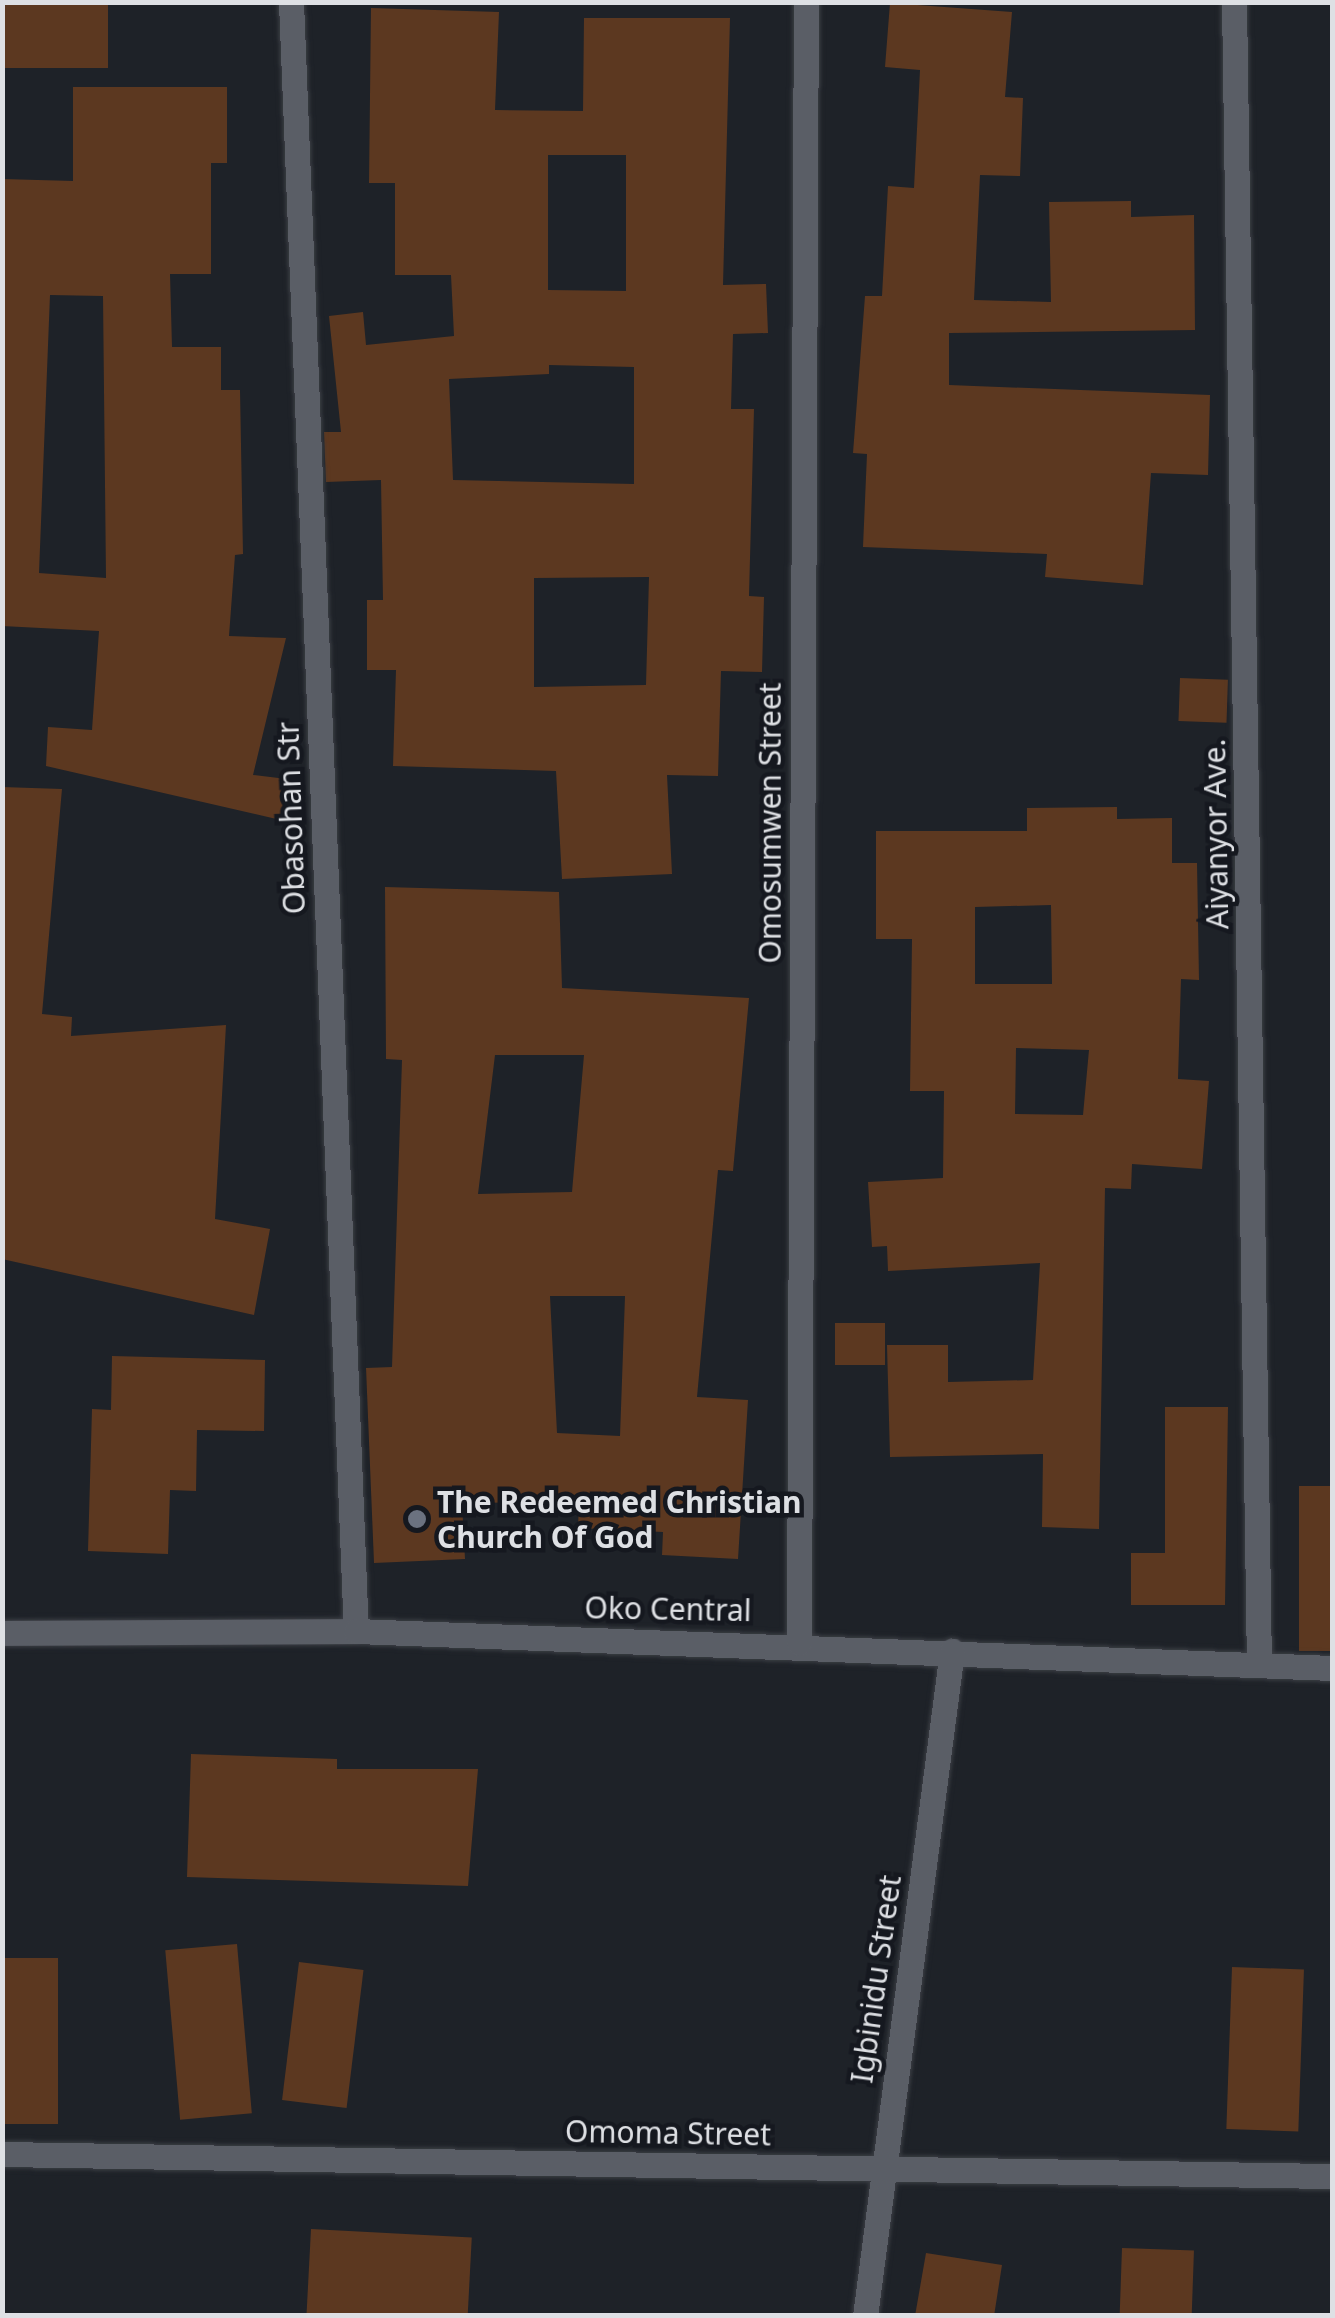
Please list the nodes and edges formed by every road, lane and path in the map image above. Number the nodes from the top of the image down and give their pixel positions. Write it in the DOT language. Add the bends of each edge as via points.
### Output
graph roads {
  1 [pos="291,2"];
  2 [pos="806,2"];
  3 [pos="1234,2"];
  4 [pos="356,1631"];
  5 [pos="2,1633"];
  6 [pos="799,1643"];
  7 [pos="952,1651"];
  8 [pos="1258,1665"];
  9 [pos="1332,1668"];
  10 [pos="2,2154"];
  11 [pos="883,2169"];
  12 [pos="1332,2176"];
  13 [pos="865,2316"];
  1 -- 4 [label="street, Obasohan Str"];
  2 -- 6 [label="street, Omosumwen Street"];
  3 -- 8 [label="street, Aiyanyor Ave."];
  4 -- 5 [label="street, Oko Central"];
  4 -- 6 [label="street, Oko Central"];
  6 -- 7 [label="street, Oko Central"];
  7 -- 8 [label="street, Oko Central"];
  7 -- 11 [label="street, Igbinidu Street"];
  8 -- 9 [label="street, Oko Central"];
  10 -- 11 [label="street, Omoma Street"];
  11 -- 12 [label="street, Omoma Street"];
  11 -- 13 [label="street, Igbinidu Street"];
}
